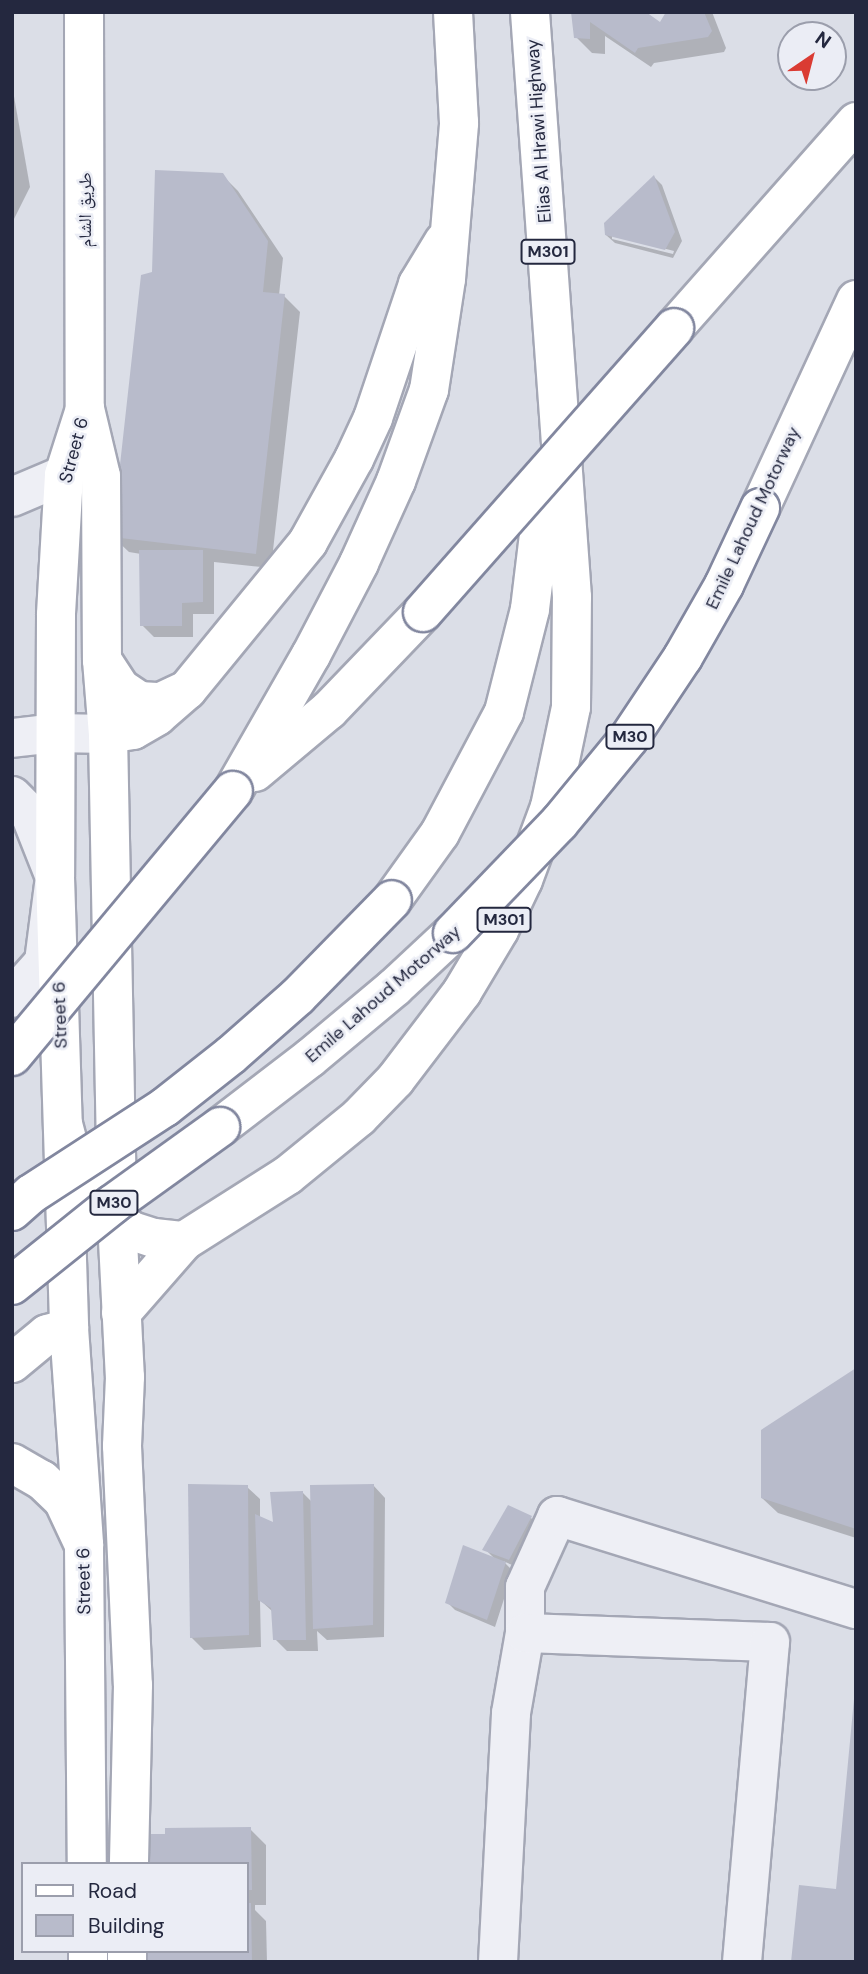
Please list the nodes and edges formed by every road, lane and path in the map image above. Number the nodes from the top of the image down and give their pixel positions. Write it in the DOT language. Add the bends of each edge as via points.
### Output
graph roads {
  1 [pos="84,12"];
  2 [pos="453,12"];
  3 [pos="530,12"];
  4 [pos="856,122"];
  5 [pos="450,230"];
  6 [pos="856,300"];
  7 [pos="556,376"];
  8 [pos="85,409"];
  9 [pos="64,475"];
  10 [pos="12,497"];
  11 [pos="102,660"];
  12 [pos="187,690"];
  13 [pos="55,733"];
  14 [pos="108,734"];
  15 [pos="12,738"];
  16 [pos="233,791"];
  17 [pos="12,796"];
  18 [pos="55,877"];
  19 [pos="12,998"];
  20 [pos="12,1056"];
  21 [pos="63,1124"];
  22 [pos="12,1211"];
  23 [pos="117,1221"];
  24 [pos="184,1241"];
  25 [pos="12,1285"];
  26 [pos="121,1313"];
  27 [pos="69,1328"];
  28 [pos="12,1363"];
  29 [pos="125,1377"];
  30 [pos="77,1440"];
  31 [pos="122,1446"];
  32 [pos="12,1463"];
  33 [pos="84,1545"];
  34 [pos="856,1609"];
  35 [pos="525,1633"];
  36 [pos="87,1862"];
  37 [pos="129,1862"];
  38 [pos="498,1962"];
  39 [pos="742,1962"];
  1 -- 8 [label="main road, طريق الشام"];
  2 -- 5 [label="main road" via="459,123"];
  3 -- 7 [label="main road, Elias Al Hrawi Highway / M301"];
  4 -- 16 [label="main road, bridge" via="423,612 328,710"];
  5 -- 12 [label="main road" via="418,284 373,418 308,542"];
  5 -- 16 [label="main road" via="429,390 396,481 312,655"];
  6 -- 25 [label="main road, Emile Lahoud Motorway / M30, bridge" via="724,585 629,738 559,822 479,909 310,1059 102,1212"];
  7 -- 22 [label="main road, M301, bridge" via="530,609 504,712 440,833 392,900 298,996 164,1107"];
  7 -- 24 [label="main road, M301" via="570,550 571,707 550,807 523,880 462,992 395,1080 288,1175"];
  8 -- 9 [label="main road, Street 6"];
  8 -- 11 [label="main road, Street 6" via="101,476"];
  9 -- 10 [label="street"];
  9 -- 13 [label="main road, Street 6"];
  11 -- 12 [label="main road" via="120,688 139,701 161,702"];
  11 -- 14 [label="main road, Street 6"];
  12 -- 14 [label="main road" via="133,730"];
  13 -- 14 [label="street"];
  13 -- 15 [label="street"];
  13 -- 18 [label="main road, Street 6"];
  14 -- 23 [label="main road, Street 6"];
  16 -- 20 [label="main road, bridge"];
  17 -- 18 [label="street" via="30,814"];
  18 -- 19 [label="street" via="44,962"];
  18 -- 21 [label="main road, Street 6"];
  21 -- 23 [label="main road" via="80,1178 101,1208"];
  21 -- 27 [label="main road, Street 6"];
  23 -- 24 [label="main road" via="143,1235"];
  23 -- 26 [label="main road, Street 6"];
  24 -- 26 [label="main road, M301"];
  26 -- 29 [label="main road, Street 6"];
  27 -- 28 [label="main road" via="47,1334"];
  27 -- 29 [label="main road" via="106,1343"];
  27 -- 30 [label="main road, Street 6"];
  29 -- 31 [label="main road, Street 6"];
  30 -- 31 [label="street"];
  30 -- 33 [label="main road, Street 6"];
  31 -- 37 [label="main road, Street 6" via="134,1685"];
  32 -- 33 [label="main road" via="63,1500"];
  33 -- 36 [label="main road, Street 6"];
  34 -- 35 [label="street" via="557,1516 525,1587"];
  35 -- 38 [label="street" via="511,1713"];
  35 -- 39 [label="street" via="770,1642"];
}
